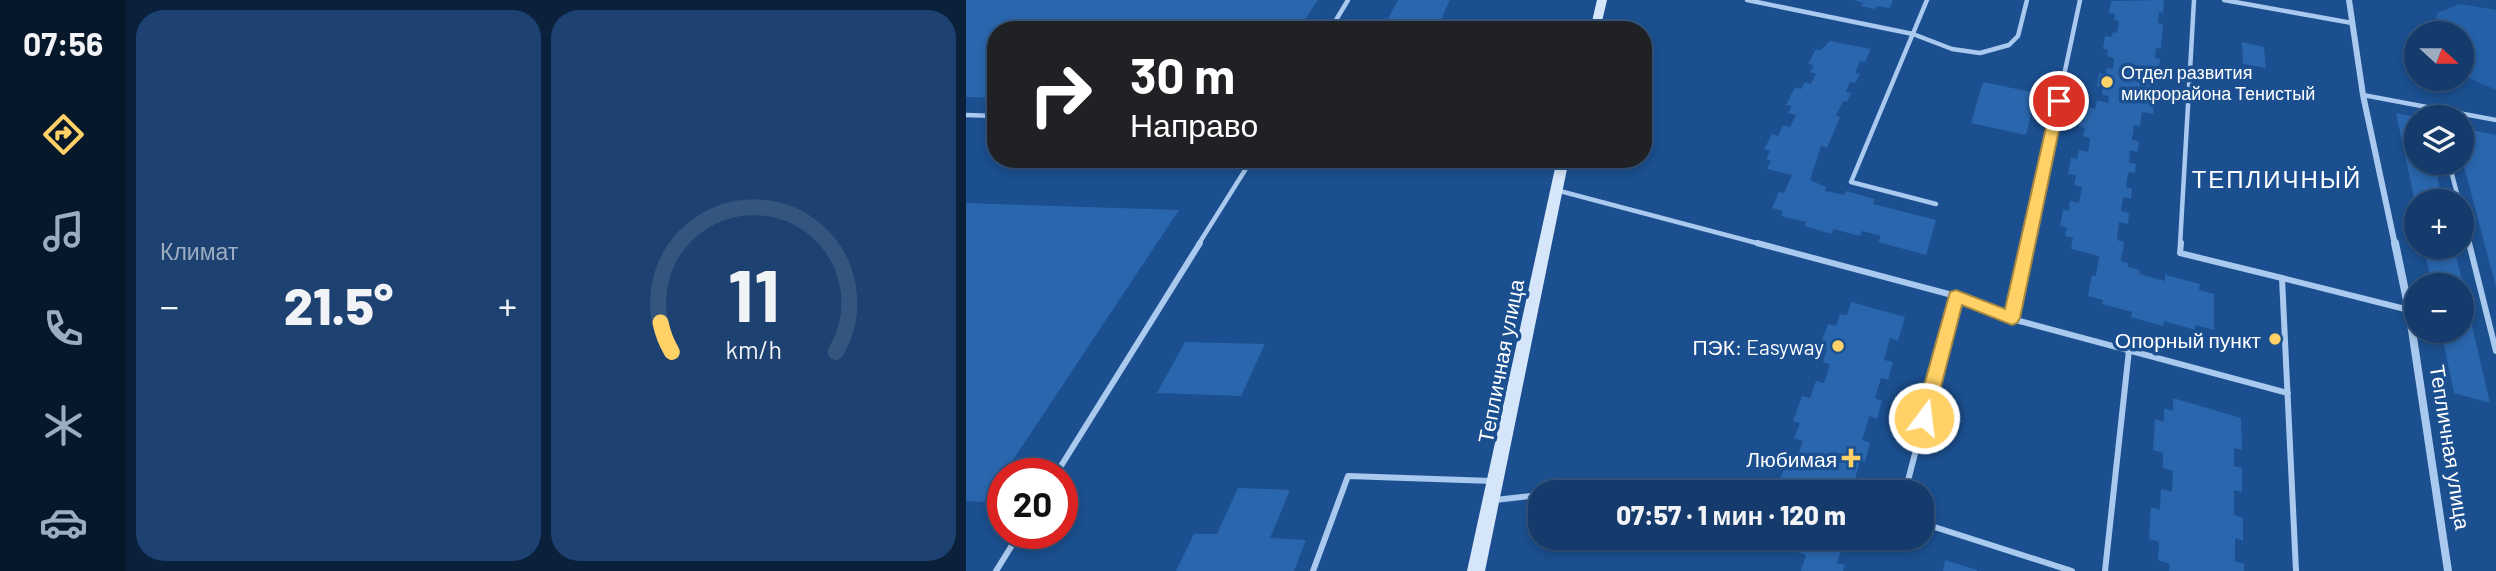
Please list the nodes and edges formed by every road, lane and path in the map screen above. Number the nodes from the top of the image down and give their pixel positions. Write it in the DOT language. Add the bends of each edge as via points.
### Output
graph roads {
  1 [pos="1348,0"];
  2 [pos="1602,0"];
  3 [pos="1747,0"];
  4 [pos="1927,0"];
  5 [pos="2026,0"];
  6 [pos="2080,0"];
  7 [pos="2194,0"];
  8 [pos="2224,0"];
  9 [pos="2276,0"];
  10 [pos="2348,0"];
  11 [pos="2277,9"];
  12 [pos="1335,21"];
  13 [pos="1597,21"];
  14 [pos="2352,23"];
  15 [pos="1913,34"];
  16 [pos="2363,95"];
  17 [pos="2415,105"];
  18 [pos="966,115"];
  19 [pos="987,116"];
  20 [pos="2474,116"];
  21 [pos="2496,120"];
  22 [pos="1246,168"];
  23 [pos="1561,168"];
  24 [pos="1556,190"];
  25 [pos="1936,204"];
  26 [pos="2473,259"];
  27 [pos="2282,278"];
  28 [pos="2404,287"];
  29 [pos="1956,296"];
  30 [pos="2404,309"];
  31 [pos="2012,318"];
  32 [pos="2414,343"];
  33 [pos="2129,350"];
  34 [pos="2496,351"];
  35 [pos="2288,393"];
  36 [pos="1066,458"];
  37 [pos="1908,480"];
  38 [pos="1497,481"];
  39 [pos="1528,496"];
  40 [pos="1492,501"];
  41 [pos="1934,527"];
  42 [pos="1010,549"];
  43 [pos="996,571"];
  44 [pos="1313,571"];
  45 [pos="1476,571"];
  46 [pos="2072,571"];
  47 [pos="2105,571"];
  48 [pos="2296,571"];
  49 [pos="2448,571"];
  1 -- 12 [label="lane"];
  2 -- 13 [label="street"];
  3 -- 15 [label="lane"];
  4 -- 15 [label="lane"];
  5 -- 15 [label="lane" via="2018,36 1996,50 1952,49"];
  6 -- 31 [label="lane"];
  7 -- 27 [label="lane" via="2180,253"];
  8 -- 11 [label="lane"];
  9 -- 11 [label="lane"];
  10 -- 14 [label="street, Тепличная улица"];
  11 -- 14 [label="lane"];
  14 -- 16 [label="street, Тепличная улица"];
  15 -- 25 [label="lane" via="1852,182"];
  16 -- 17 [label="lane"];
  16 -- 28 [label="street, Тепличная улица"];
  18 -- 19 [label="lane"];
  20 -- 21 [label="lane"];
  22 -- 36 [label="lane"];
  23 -- 24 [label="street, Тепличная улица"];
  24 -- 29 [label="lane"];
  24 -- 38 [label="street, Тепличная улица"];
  26 -- 34 [label="lane"];
  27 -- 30 [label="lane"];
  27 -- 35 [label="lane"];
  29 -- 31 [label="lane"];
  29 -- 37 [label="lane"];
  31 -- 33 [label="lane"];
  32 -- 49 [label="street, Тепличная улица"];
  33 -- 35 [label="lane"];
  33 -- 47 [label="lane"];
  35 -- 48 [label="lane"];
  38 -- 40 [label="street, Тепличная улица"];
  38 -- 44 [label="lane" via="1348,476"];
  39 -- 40 [label="lane"];
  40 -- 45 [label="street, Тепличная улица"];
  41 -- 46 [label="lane"];
  42 -- 43 [label="lane"];
}
